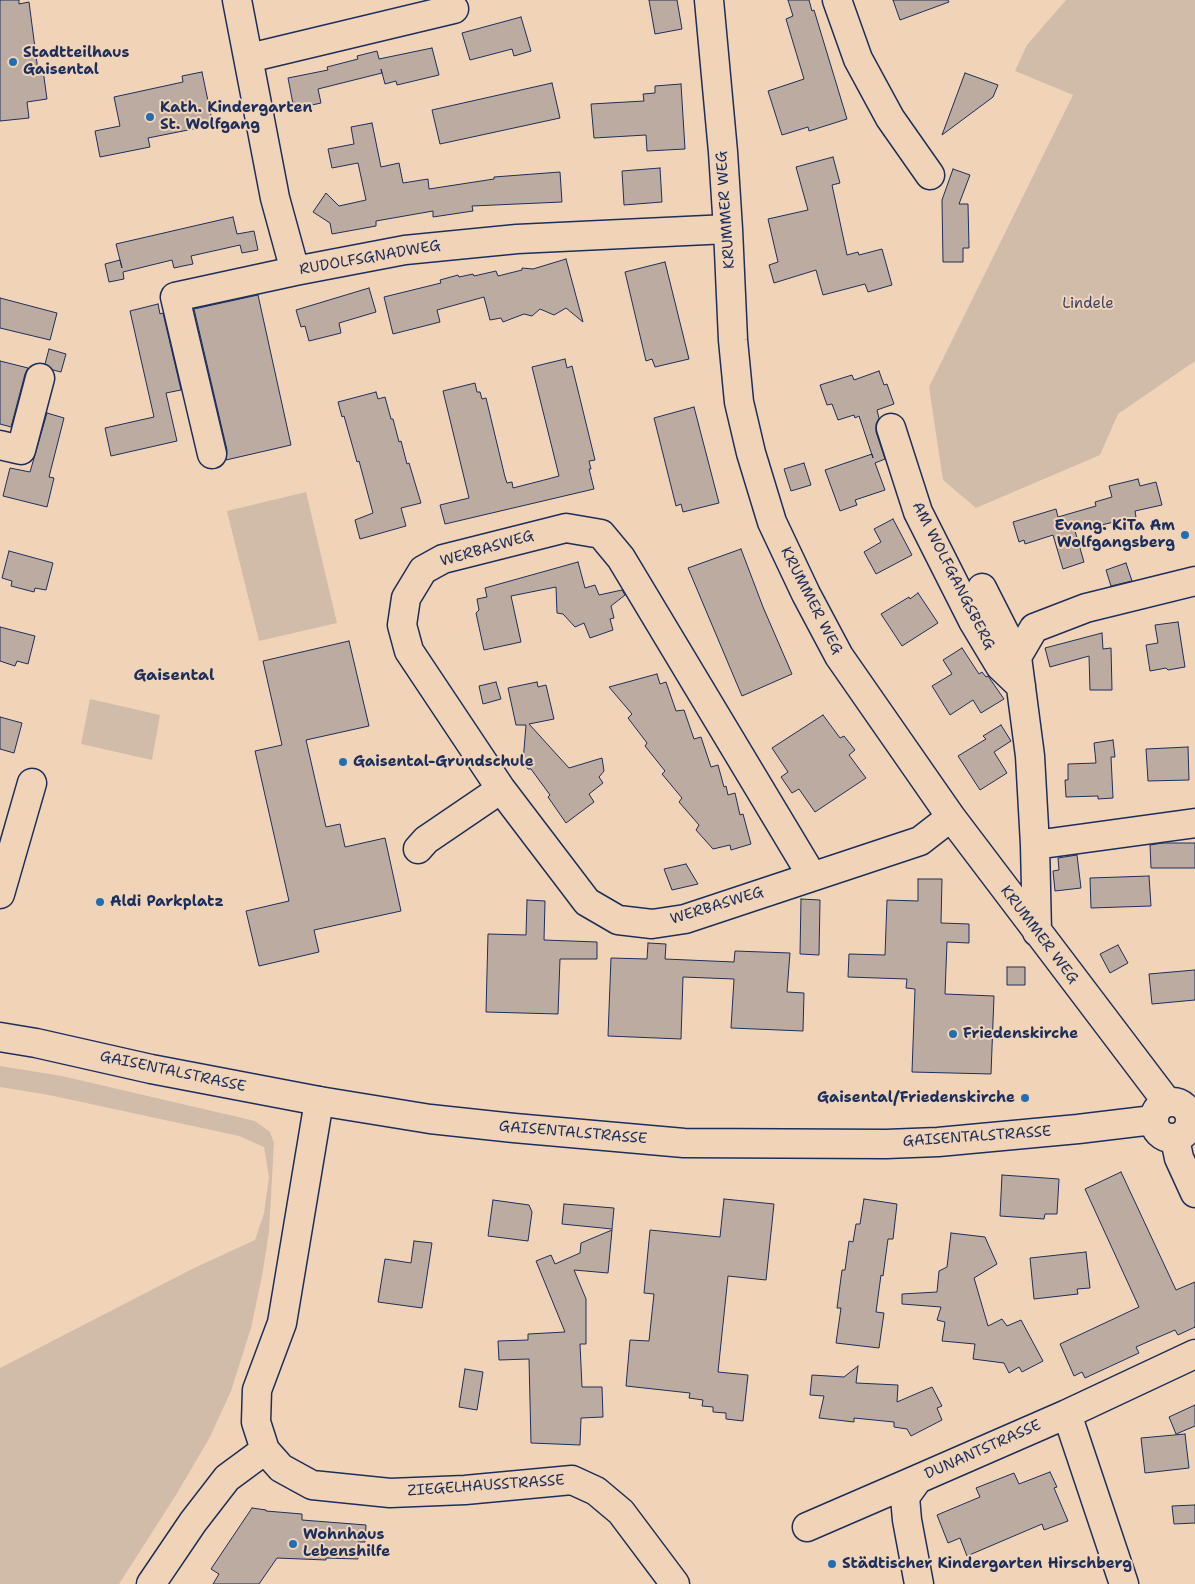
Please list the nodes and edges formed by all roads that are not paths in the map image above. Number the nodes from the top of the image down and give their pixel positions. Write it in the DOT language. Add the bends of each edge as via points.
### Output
graph roads {
  1 [pos="237,0"];
  2 [pos="709,0"];
  3 [pos="837,0"];
  4 [pos="454,9"];
  5 [pos="249,58"];
  6 [pos="930,175"];
  7 [pos="728,229"];
  8 [pos="295,271"];
  9 [pos="40,378"];
  10 [pos="891,428"];
  11 [pos="0,445"];
  12 [pos="212,454"];
  13 [pos="1195,582"];
  14 [pos="982,588"];
  15 [pos="1017,657"];
  16 [pos="1021,686"];
  17 [pos="32,783"];
  18 [pos="501,789"];
  19 [pos="951,818"];
  20 [pos="1195,824"];
  21 [pos="1036,845"];
  22 [pos="418,849"];
  23 [pos="812,876"];
  24 [pos="0,894"];
  25 [pos="1037,932"];
  26 [pos="0,1038"];
  27 [pos="319,1101"];
  28 [pos="1160,1111"];
  29 [pos="1192,1116"];
  30 [pos="1175,1139"];
  31 [pos="1195,1193"];
  32 [pos="1195,1354"];
  33 [pos="1067,1414"];
  34 [pos="265,1450"];
  35 [pos="918,1479"];
  36 [pos="807,1527"];
  37 [pos="151,1584"];
  38 [pos="675,1584"];
  39 [pos="919,1584"];
  40 [pos="1124,1584"];
  1 -- 5 [label="street"];
  2 -- 7 [label="street, KRUMMER WEG"];
  3 -- 6 [label="street" via="858,59 890,118"];
  4 -- 5 [label="street"];
  5 -- 8 [label="street" via="275,198"];
  7 -- 8 [label="street, RUDOLFSGNADWEG" via="507,240 404,250"];
  7 -- 19 [label="street, KRUMMER WEG" via="739,402 772,522 839,656"];
  8 -- 12 [label="street, RUDOLFSGNADWEG" via="175,297"];
  9 -- 11 [label="street" via="21,450"];
  10 -- 16 [label="street, AM WOLFGANGSBERG" via="918,512 973,621 1000,666"];
  13 -- 15 [label="street, AM WOLFGANGSBERG" via="1086,608 1034,628"];
  14 -- 15 [label="street"];
  15 -- 16 [label="street, AM WOLFGANGSBERG"];
  16 -- 21 [label="street, AM WOLFGANGSBERG"];
  17 -- 24 [label="street"];
  18 -- 22 [label="street" via="426,840"];
  18 -- 23 [label="street, WERBASWEG" via="587,902 618,920 652,924 685,919"];
  18 -- 23 [label="street, WERBASWEG" via="409,651 402,625 406,598 423,570 443,559 566,528 601,534 621,558"];
  19 -- 23 [label="street, WERBASWEG" via="920,841"];
  19 -- 25 [label="street, KRUMMER WEG"];
  20 -- 21 [label="street"];
  21 -- 25 [label="street, AM WOLFGANGSBERG"];
  25 -- 28 [label="street, KRUMMER WEG"];
  26 -- 27 [label="street, GAISENTALSTRASSE"];
  27 -- 28 [label="street, GAISENTALSTRASSE" via="448,1121 684,1143 938,1142 1078,1130"];
  27 -- 34 [label="street, ZIEGELHAUSSTRASSE" via="282,1323 257,1390 256,1422"];
  28 -- 29 [label="street" via="1179,1104"];
  28 -- 30 [label="street" via="1154,1127 1164,1137"];
  29 -- 30 [label="street" via="1188,1129"];
  30 -- 31 [label="street" via="1179,1158"];
  32 -- 33 [label="street, DUNANTSTRASSE"];
  33 -- 35 [label="street, DUNANTSTRASSE"];
  33 -- 40 [label="street"];
  34 -- 37 [label="street" via="227,1478"];
  34 -- 38 [label="street, ZIEGELHAUSSTRASSE" via="281,1468 312,1485 322,1486 390,1492 465,1490 572,1480 596,1492 621,1512"];
  35 -- 36 [label="street"];
  35 -- 39 [label="street, DUNANTSTRASSE" via="905,1497"];
}
